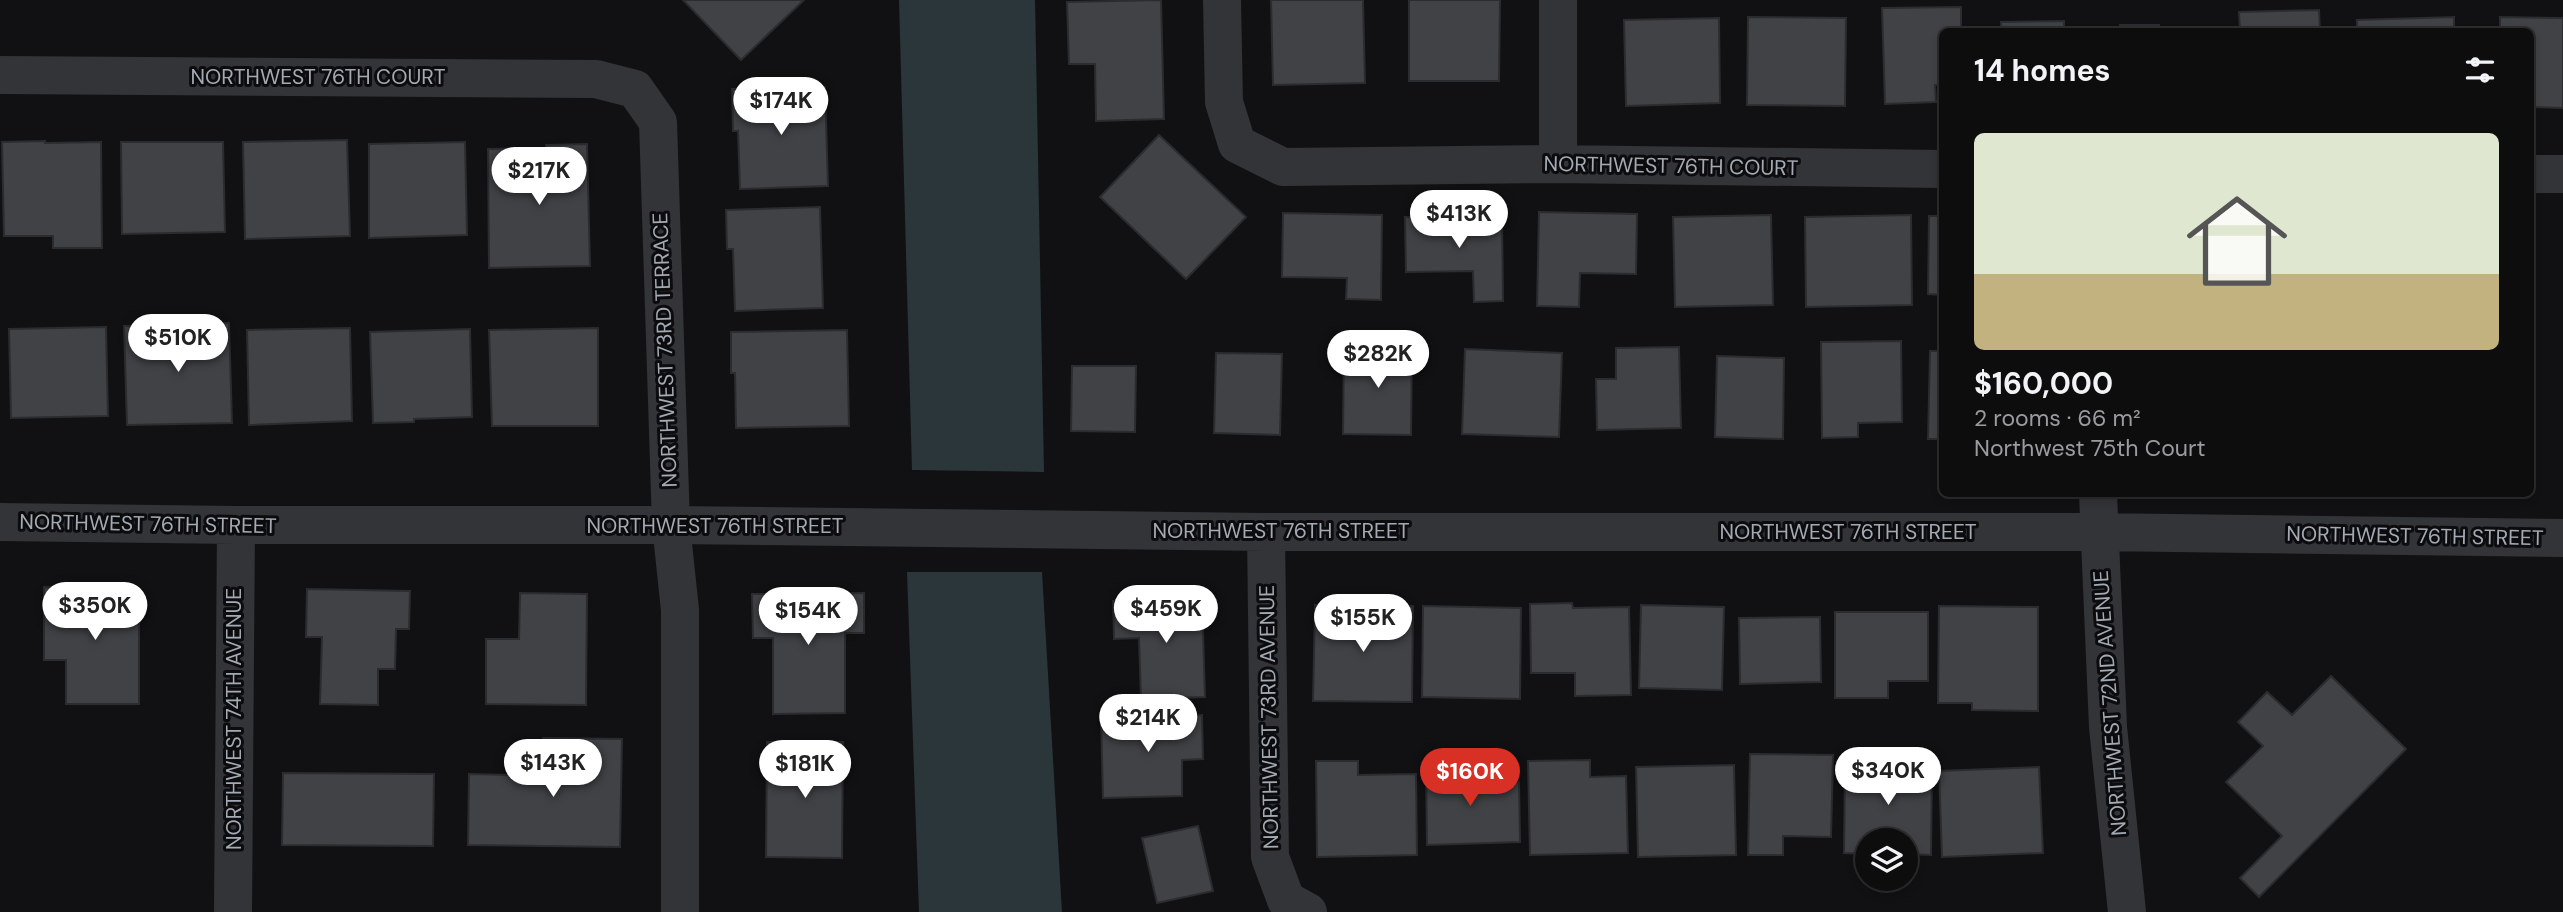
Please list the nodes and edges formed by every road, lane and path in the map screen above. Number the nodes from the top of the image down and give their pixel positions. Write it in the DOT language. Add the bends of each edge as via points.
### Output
graph roads {
  1 [pos="1222,0"];
  2 [pos="1558,0"];
  3 [pos="0,75"];
  4 [pos="635,89"];
  5 [pos="1558,164"];
  6 [pos="1939,169"];
  7 [pos="2534,174"];
  8 [pos="2563,174"];
  9 [pos="2098,497"];
  10 [pos="0,522"];
  11 [pos="236,525"];
  12 [pos="671,525"];
  13 [pos="1266,532"];
  14 [pos="2098,532"];
  15 [pos="2563,538"];
  16 [pos="1297,906"];
  17 [pos="233,912"];
  18 [pos="680,912"];
  19 [pos="2127,912"];
  1 -- 5 [label="street, NORTHWEST 76TH COURT" via="1224,102 1237,144 1283,167"];
  2 -- 5 [label="street"];
  3 -- 4 [label="street, NORTHWEST 76TH COURT" via="596,79"];
  4 -- 12 [label="street, NORTHWEST 73RD TERRACE" via="658,122"];
  5 -- 6 [label="street, NORTHWEST 76TH COURT"];
  7 -- 8 [label="street"];
  9 -- 14 [label="street, NORTHWEST 72ND AVENUE"];
  10 -- 11 [label="street, NORTHWEST 76TH STREET"];
  11 -- 12 [label="street, NORTHWEST 76TH STREET"];
  11 -- 17 [label="street, NORTHWEST 74TH AVENUE"];
  12 -- 13 [label="street, NORTHWEST 76TH STREET"];
  12 -- 18 [label="street, NORTHWEST 73RD TERRACE" via="680,610"];
  13 -- 14 [label="street, NORTHWEST 76TH STREET"];
  13 -- 16 [label="street, NORTHWEST 73RD AVENUE" via="1270,857"];
  14 -- 15 [label="street, NORTHWEST 76TH STREET"];
  14 -- 19 [label="street, NORTHWEST 72ND AVENUE" via="2108,727"];
}
